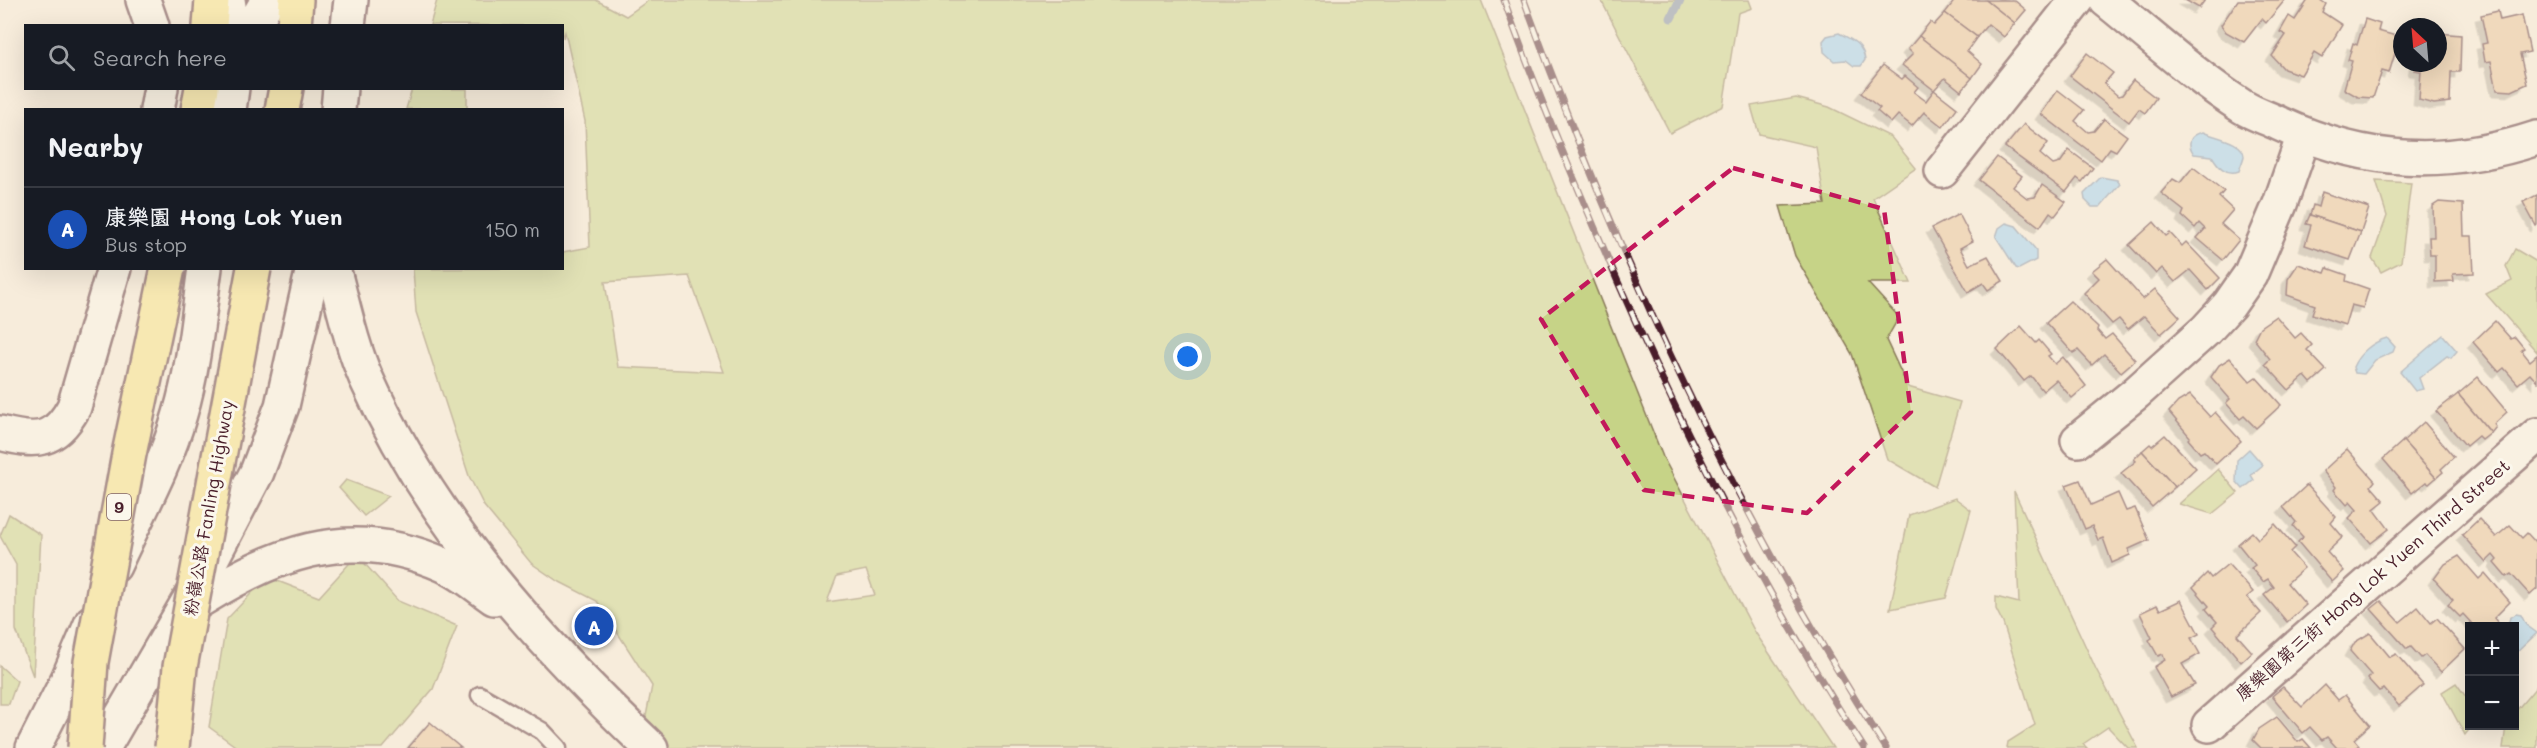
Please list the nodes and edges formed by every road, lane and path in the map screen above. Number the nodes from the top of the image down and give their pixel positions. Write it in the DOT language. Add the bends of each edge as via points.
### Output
graph roads {
  1 [pos="143,0"];
  2 [pos="212,0"];
  3 [pos="228,0"];
  4 [pos="268,0"];
  5 [pos="296,0"];
  6 [pos="351,0"];
  7 [pos="2077,0"];
  8 [pos="2106,0"];
  9 [pos="151,24"];
  10 [pos="210,24"];
  11 [pos="232,24"];
  12 [pos="254,24"];
  13 [pos="294,24"];
  14 [pos="348,24"];
  15 [pos="161,90"];
  16 [pos="202,90"];
  17 [pos="232,90"];
  18 [pos="286,90"];
  19 [pos="340,90"];
  20 [pos="157,108"];
  21 [pos="198,108"];
  22 [pos="229,108"];
  23 [pos="282,108"];
  24 [pos="338,108"];
  25 [pos="2304,135"];
  26 [pos="2537,138"];
  27 [pos="1942,171"];
  28 [pos="113,270"];
  29 [pos="168,270"];
  30 [pos="205,270"];
  31 [pos="254,270"];
  32 [pos="313,270"];
  33 [pos="334,270"];
  34 [pos="0,433"];
  35 [pos="2537,435"];
  36 [pos="2078,440"];
  37 [pos="181,612"];
  38 [pos="525,620"];
  39 [pos="480,695"];
  40 [pos="2209,726"];
  41 [pos="33,748"];
  42 [pos="85,748"];
  43 [pos="103,748"];
  44 [pos="172,748"];
  45 [pos="558,748"];
  46 [pos="651,748"];
  1 -- 9 [label="main road"];
  2 -- 10 [label="highway"];
  3 -- 11 [label="main road"];
  4 -- 12 [label="main road"];
  5 -- 13 [label="highway"];
  6 -- 14 [label="main road"];
  7 -- 27 [label="main road"];
  8 -- 25 [label="main road" via="2244,108"];
  15 -- 20 [label="main road"];
  16 -- 21 [label="highway"];
  17 -- 22 [label="main road"];
  18 -- 23 [label="highway"];
  19 -- 24 [label="main road"];
  25 -- 26 [label="main road" via="2391,157 2419,158 2459,157"];
  25 -- 36 [label="main road" via="2250,275 2229,305 2136,393"];
  28 -- 34 [label="main road" via="74,406 64,425 50,435 32,439"];
  29 -- 42 [label="highway, 9, bridge" via="91,662"];
  30 -- 41 [label="main road" via="190,375 169,449 68,679"];
  31 -- 44 [label="highway, 粉嶺公路 Fanling Highway, bridge" via="180,667"];
  32 -- 37 [label="main road" via="282,406 257,472"];
  33 -- 38 [label="main road" via="365,375 398,444 480,564"];
  35 -- 40 [label="main road, 康樂園第三街 Hong Lok Yuen Third Street"];
  37 -- 38 [label="main road" via="238,577 288,555 330,545 413,553 447,566"];
  37 -- 43 [label="main road"];
  38 -- 46 [label="main road"];
  39 -- 45 [label="lane" via="542,731"];
}
